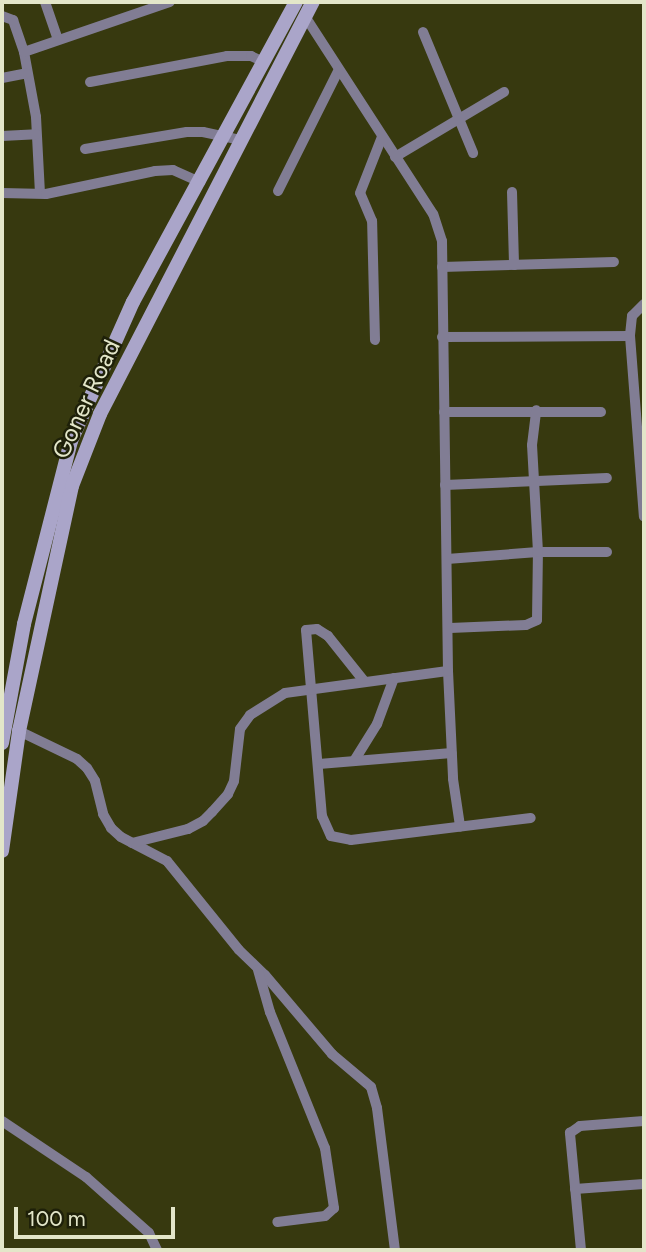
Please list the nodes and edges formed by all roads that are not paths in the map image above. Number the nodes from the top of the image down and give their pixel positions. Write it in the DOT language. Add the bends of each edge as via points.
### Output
graph roads {
  1 [pos="45,2"];
  2 [pos="170,2"];
  3 [pos="313,2"];
  4 [pos="148,6"];
  5 [pos="298,8"];
  6 [pos="2,16"];
  7 [pos="423,32"];
  8 [pos="58,39"];
  9 [pos="24,52"];
  10 [pos="264,62"];
  11 [pos="338,71"];
  12 [pos="27,73"];
  13 [pos="2,78"];
  14 [pos="90,82"];
  15 [pos="504,92"];
  16 [pos="459,117"];
  17 [pos="36,134"];
  18 [pos="225,135"];
  19 [pos="2,136"];
  20 [pos="383,137"];
  21 [pos="241,140"];
  22 [pos="85,149"];
  23 [pos="472,153"];
  24 [pos="395,157"];
  25 [pos="200,182"];
  26 [pos="278,191"];
  27 [pos="512,192"];
  28 [pos="2,193"];
  29 [pos="40,193"];
  30 [pos="614,262"];
  31 [pos="514,265"];
  32 [pos="442,267"];
  33 [pos="644,304"];
  34 [pos="630,336"];
  35 [pos="442,337"];
  36 [pos="375,340"];
  37 [pos="110,348"];
  38 [pos="129,358"];
  39 [pos="639,380"];
  40 [pos="536,410"];
  41 [pos="444,412"];
  42 [pos="601,412"];
  43 [pos="641,442"];
  44 [pos="607,478"];
  45 [pos="533,479"];
  46 [pos="446,485"];
  47 [pos="644,508"];
  48 [pos="538,552"];
  49 [pos="607,552"];
  50 [pos="447,559"];
  51 [pos="450,628"];
  52 [pos="448,671"];
  53 [pos="394,678"];
  54 [pos="365,681"];
  55 [pos="311,687"];
  56 [pos="19,731"];
  57 [pos="2,743"];
  58 [pos="452,753"];
  59 [pos="355,761"];
  60 [pos="319,764"];
  61 [pos="531,818"];
  62 [pos="460,827"];
  63 [pos="132,843"];
  64 [pos="2,851"];
  65 [pos="258,968"];
  66 [pos="2,1121"];
  67 [pos="644,1121"];
  68 [pos="644,1185"];
  69 [pos="575,1189"];
  70 [pos="277,1222"];
  71 [pos="157,1250"];
  72 [pos="395,1250"];
  73 [pos="581,1250"];
  1 -- 8 [label="street"];
  2 -- 4 [label="street"];
  3 -- 5 [label="street, Goner Road"];
  4 -- 8 [label="street"];
  5 -- 10 [label="street, Goner Road"];
  5 -- 11 [label="street"];
  5 -- 21 [label="street, Goner Road"];
  6 -- 9 [label="street" via="13,20"];
  7 -- 16 [label="street"];
  8 -- 9 [label="street"];
  9 -- 12 [label="street"];
  10 -- 14 [label="street" via="251,56 227,56"];
  10 -- 18 [label="street, Goner Road"];
  11 -- 20 [label="street"];
  11 -- 26 [label="street"];
  12 -- 13 [label="street"];
  12 -- 17 [label="street"];
  15 -- 16 [label="street"];
  16 -- 23 [label="street"];
  16 -- 24 [label="street"];
  17 -- 19 [label="street"];
  17 -- 29 [label="street"];
  18 -- 21 [label="street"];
  18 -- 22 [label="street" via="187,132"];
  18 -- 25 [label="street, Goner Road"];
  20 -- 24 [label="street"];
  20 -- 36 [label="street" via="360,194 372,221"];
  21 -- 38 [label="street, Goner Road"];
  24 -- 32 [label="street" via="439,226"];
  25 -- 29 [label="street" via="173,170 156,171"];
  25 -- 37 [label="street, Goner Road"];
  27 -- 31 [label="street"];
  28 -- 29 [label="street"];
  30 -- 31 [label="street"];
  31 -- 32 [label="street"];
  32 -- 35 [label="street"];
  33 -- 34 [label="street" via="632,316"];
  34 -- 35 [label="street"];
  34 -- 39 [label="street"];
  35 -- 41 [label="street"];
  37 -- 38 [label="street"];
  37 -- 57 [label="street, Goner Road" via="71,441 53,499"];
  38 -- 56 [label="street, Goner Road" via="100,414 72,486"];
  39 -- 43 [label="street"];
  40 -- 41 [label="street"];
  40 -- 42 [label="street"];
  40 -- 45 [label="street"];
  41 -- 46 [label="street"];
  43 -- 47 [label="street"];
  44 -- 45 [label="street"];
  45 -- 46 [label="street"];
  45 -- 48 [label="street"];
  46 -- 50 [label="street"];
  48 -- 49 [label="street"];
  48 -- 50 [label="street"];
  48 -- 51 [label="street" via="537,620 526,625"];
  50 -- 51 [label="street"];
  51 -- 52 [label="street"];
  52 -- 53 [label="street"];
  52 -- 58 [label="street"];
  53 -- 54 [label="street"];
  53 -- 59 [label="street" via="377,724"];
  54 -- 55 [label="street"];
  54 -- 55 [label="street" via="327,636 311,628 305,638"];
  55 -- 60 [label="street"];
  55 -- 63 [label="street" via="285,693 250,716 240,729 234,781 203,821"];
  56 -- 63 [label="street" via="87,768 96,781 111,828"];
  56 -- 64 [label="street, Goner Road"];
  58 -- 59 [label="street"];
  58 -- 62 [label="street"];
  59 -- 60 [label="street"];
  60 -- 62 [label="street" via="322,816 331,836 351,840"];
  61 -- 62 [label="street"];
  63 -- 65 [label="street" via="167,861"];
  65 -- 70 [label="street" via="278,1032 325,1148 334,1208 325,1216"];
  65 -- 72 [label="street" via="332,1054 364,1079 375,1095"];
  66 -- 71 [label="street" via="86,1177 149,1233"];
  67 -- 69 [label="street" via="573,1129"];
  68 -- 69 [label="street"];
  69 -- 73 [label="street"];
}
